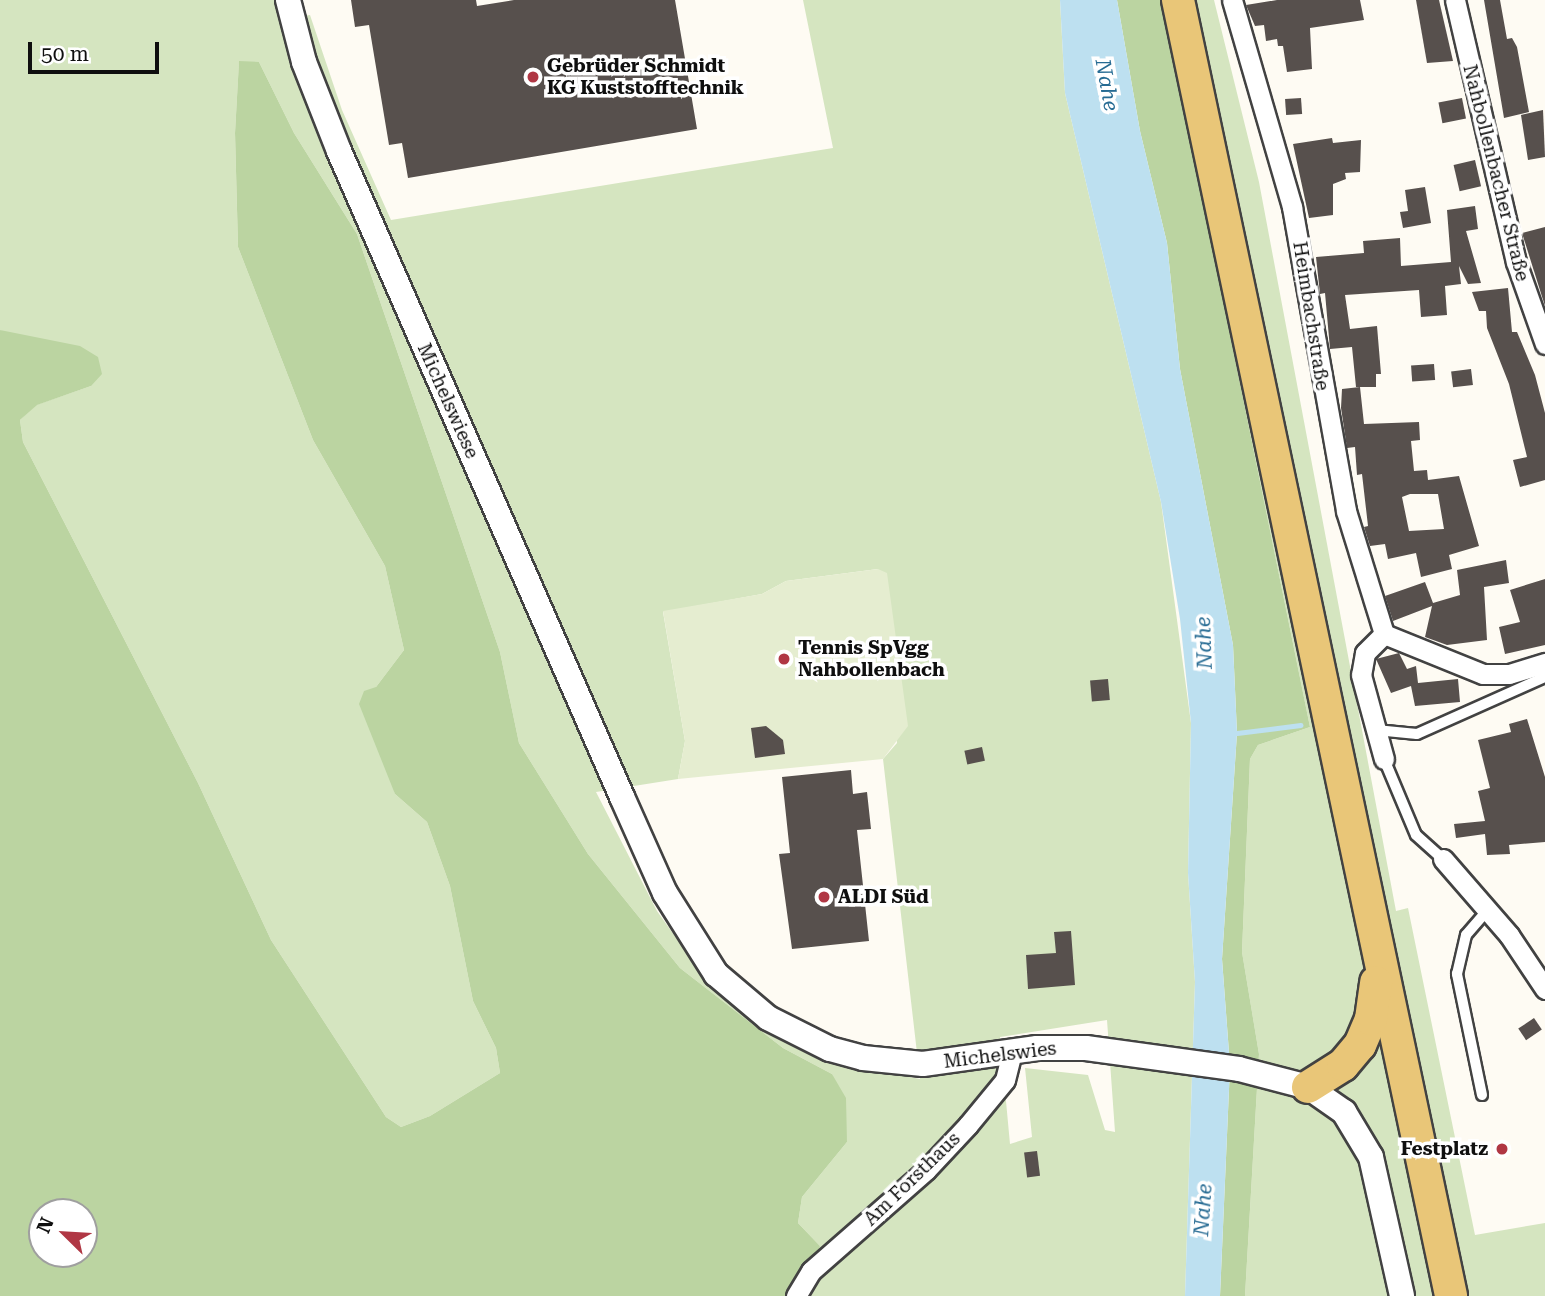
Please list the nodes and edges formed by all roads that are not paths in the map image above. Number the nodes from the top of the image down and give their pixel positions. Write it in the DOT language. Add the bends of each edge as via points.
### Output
graph roads {
  1 [pos="288,0"];
  2 [pos="1178,0"];
  3 [pos="1232,0"];
  4 [pos="1455,0"];
  5 [pos="1545,344"];
  6 [pos="1384,634"];
  7 [pos="1545,663"];
  8 [pos="1545,677"];
  9 [pos="1373,730"];
  10 [pos="1384,759"];
  11 [pos="622,797"];
  12 [pos="1443,859"];
  13 [pos="1488,910"];
  14 [pos="1379,960"];
  15 [pos="1545,989"];
  16 [pos="1012,1051"];
  17 [pos="1308,1087"];
  18 [pos="1482,1095"];
  19 [pos="796,1296"];
  20 [pos="1402,1296"];
  21 [pos="1451,1296"];
  1 -- 11 [label="street, Michelswiese" via="303,62 339,151"];
  2 -- 14 [label="main road"];
  3 -- 6 [label="street, Heimbachstraße" via="1292,208 1346,511"];
  4 -- 5 [label="street, Nahbollenbacher Straße" via="1516,262"];
  6 -- 7 [label="street" via="1483,674 1509,674"];
  6 -- 9 [label="street" via="1371,645 1363,662"];
  8 -- 9 [label="lane" via="1417,734"];
  9 -- 10 [label="street"];
  10 -- 12 [label="lane" via="1416,835"];
  11 -- 16 [label="street, Michelswies" via="689,936 716,974 768,1018 830,1049 899,1063 923,1065"];
  12 -- 13 [label="street"];
  13 -- 15 [label="street"];
  13 -- 18 [label="lane" via="1466,935 1457,974"];
  14 -- 17 [label="main road" via="1371,1020 1360,1045 1343,1065"];
  14 -- 21 [label="main road"];
  16 -- 17 [label="street, Michelswies" via="1061,1047 1141,1053 1276,1076"];
  16 -- 19 [label="street, Am Forsthaus" via="1005,1080 968,1125 926,1170 811,1271"];
  17 -- 20 [label="street, Michelswies" via="1344,1112 1371,1157"];
}
